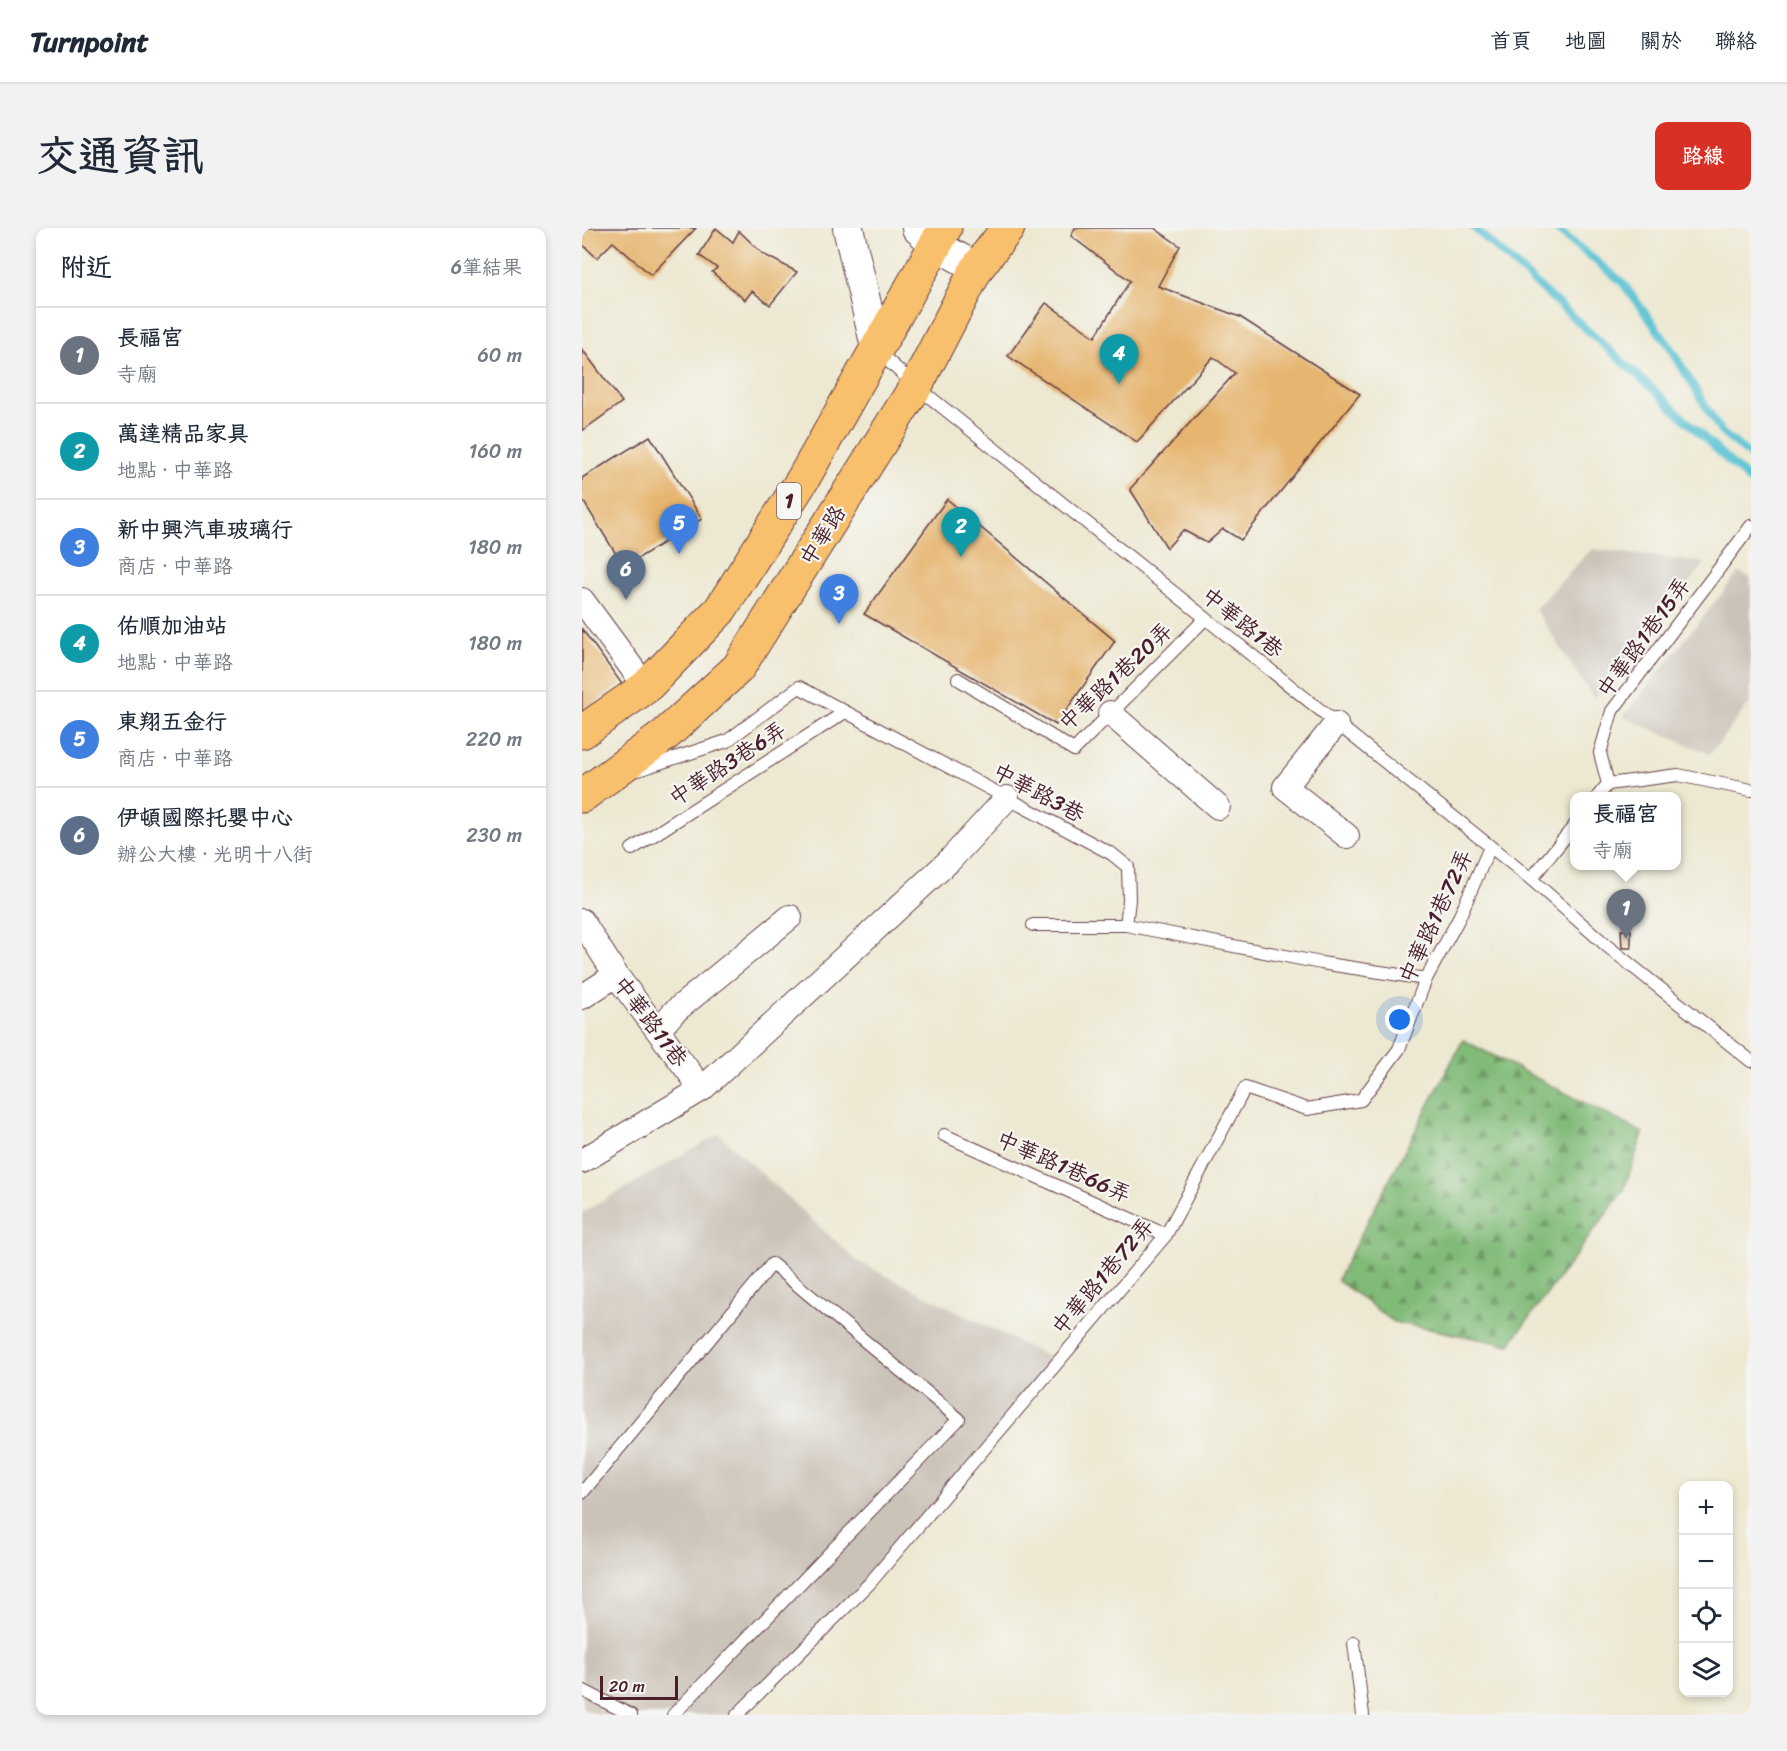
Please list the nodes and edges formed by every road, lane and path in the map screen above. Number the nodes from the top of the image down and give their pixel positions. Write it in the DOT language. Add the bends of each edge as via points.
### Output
graph roads {
  1 [pos="848,228"];
  2 [pos="1000,230"];
  3 [pos="933,234"];
  4 [pos="977,268"];
  5 [pos="877,351"];
  6 [pos="916,386"];
  7 [pos="1751,526"];
  8 [pos="582,600"];
  9 [pos="1205,619"];
  10 [pos="958,679"];
  11 [pos="646,687"];
  12 [pos="844,712"];
  13 [pos="1110,713"];
  14 [pos="1336,724"];
  15 [pos="582,732"];
  16 [pos="1608,784"];
  17 [pos="594,788"];
  18 [pos="1751,790"];
  19 [pos="1602,792"];
  20 [pos="1007,798"];
  21 [pos="1218,807"];
  22 [pos="1570,831"];
  23 [pos="1347,836"];
  24 [pos="1490,847"];
  25 [pos="632,849"];
  26 [pos="1531,879"];
  27 [pos="790,917"];
  28 [pos="582,921"];
  29 [pos="1033,925"];
  30 [pos="1125,925"];
  31 [pos="616,975"];
  32 [pos="1426,979"];
  33 [pos="582,997"];
  34 [pos="659,1029"];
  35 [pos="1751,1061"];
  36 [pos="702,1089"];
  37 [pos="944,1135"];
  38 [pos="582,1161"];
  39 [pos="1166,1235"];
  40 [pos="582,1493"];
  41 [pos="1353,1643"];
  42 [pos="582,1690"];
  43 [pos="631,1715"];
  44 [pos="673,1715"];
  45 [pos="737,1715"];
  46 [pos="1363,1715"];
  1 -- 5 [label="street"];
  2 -- 4 [label="main road, 中華路 / 1"];
  3 -- 4 [label="street"];
  3 -- 5 [label="main road, 中華路 / 1"];
  4 -- 6 [label="main road, 中華路 / 1"];
  5 -- 6 [label="lane, 中華路1巷"];
  5 -- 11 [label="main road, 中華路 / 1" via="803,479 720,610"];
  6 -- 9 [label="lane, 中華路1巷"];
  6 -- 17 [label="main road, 中華路 / 1" via="738,668 664,735"];
  7 -- 16 [label="lane, 中華路1巷15弄" via="1612,711 1600,753"];
  8 -- 11 [label="street"];
  9 -- 13 [label="lane, 中華路1巷20弄"];
  9 -- 14 [label="lane, 中華路1巷"];
  10 -- 13 [label="lane, 中華路1巷20弄" via="1074,750"];
  11 -- 15 [label="main road, 中華路 / 1"];
  12 -- 17 [label="lane, 中華路3巷" via="799,687 727,741"];
  12 -- 20 [label="lane, 中華路3巷"];
  12 -- 25 [label="lane, 中華路3巷6弄"];
  13 -- 21 [label="street"];
  14 -- 23 [label="street" via="1286,787"];
  14 -- 24 [label="lane, 中華路1巷"];
  16 -- 18 [label="lane" via="1678,775"];
  16 -- 19 [label="lane"];
  20 -- 30 [label="lane, 中華路3巷" via="1112,854 1128,867"];
  20 -- 36 [label="street" via="949,861"];
  22 -- 26 [label="lane"];
  24 -- 26 [label="lane, 中華路1巷"];
  24 -- 32 [label="lane, 中華路1巷72弄" via="1458,920"];
  26 -- 35 [label="lane" via="1607,946"];
  27 -- 34 [label="street" via="674,1012"];
  28 -- 31 [label="street, 中華路11巷"];
  29 -- 30 [label="lane"];
  30 -- 32 [label="lane"];
  31 -- 33 [label="street"];
  31 -- 34 [label="street, 中華路11巷"];
  32 -- 39 [label="lane, 中華路1巷72弄" via="1399,1049 1361,1100 1307,1108 1245,1088"];
  34 -- 36 [label="street, 中華路11巷"];
  36 -- 38 [label="street"];
  37 -- 39 [label="lane, 中華路1巷66弄"];
  39 -- 45 [label="lane, 中華路1巷72弄" via="869,1584"];
  40 -- 44 [label="lane" via="772,1264 959,1419"];
  41 -- 46 [label="lane"];
  42 -- 43 [label="lane"];
}
